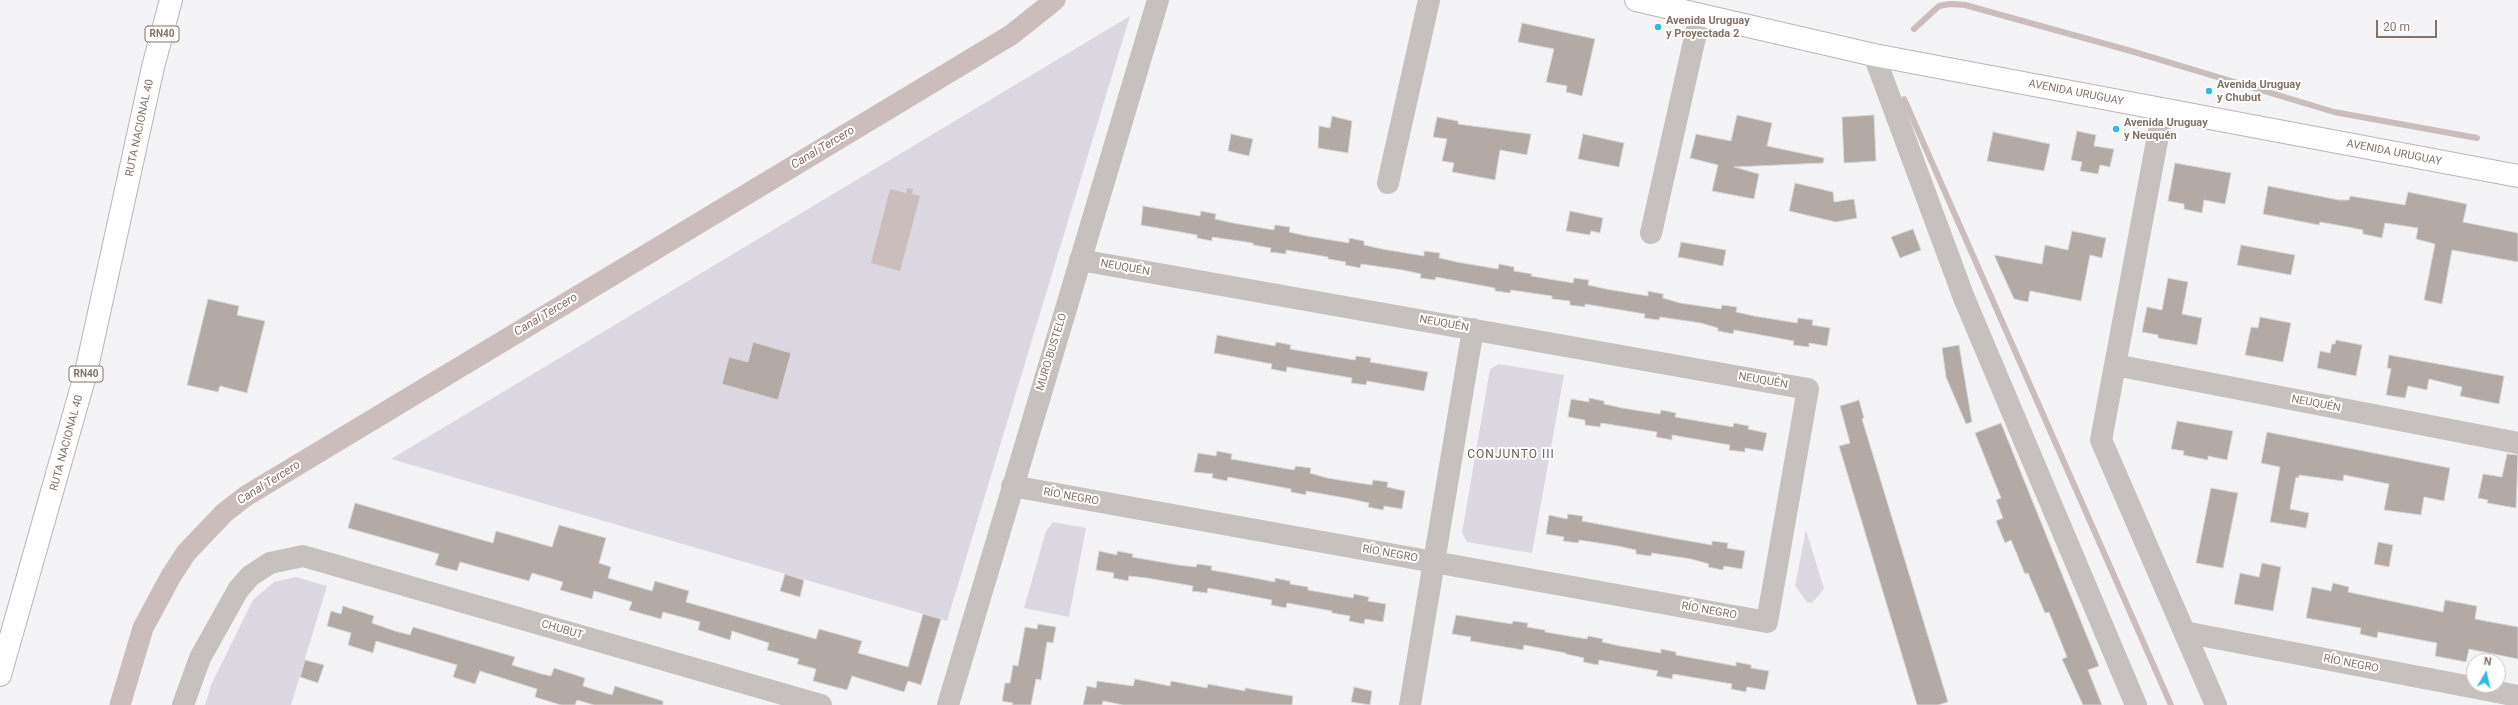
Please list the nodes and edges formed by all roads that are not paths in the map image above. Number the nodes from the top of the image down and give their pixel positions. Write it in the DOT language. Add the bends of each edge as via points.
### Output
graph roads {
  1 [pos="157,0"];
  2 [pos="171,0"];
  3 [pos="1158,0"];
  4 [pos="1429,0"];
  5 [pos="1636,0"];
  6 [pos="1700,15"];
  7 [pos="1874,55"];
  8 [pos="153,67"];
  9 [pos="2163,109"];
  10 [pos="2518,176"];
  11 [pos="1388,183"];
  12 [pos="1651,233"];
  13 [pos="1080,260"];
  14 [pos="1473,329"];
  15 [pos="2115,365"];
  16 [pos="2518,443"];
  17 [pos="1012,486"];
  18 [pos="1434,562"];
  19 [pos="1767,622"];
  20 [pos="2184,632"];
  21 [pos="0,675"];
  22 [pos="2518,696"];
  23 [pos="183,705"];
  24 [pos="821,705"];
  25 [pos="948,705"];
  26 [pos="1410,705"];
  27 [pos="2136,705"];
  28 [pos="2216,705"];
  1 -- 8 [label="main road, RN40"];
  2 -- 8 [label="main road, RN40"];
  3 -- 13 [label="street, MURO BUSTELO"];
  4 -- 11 [label="street"];
  5 -- 6 [label="main road, AVENIDA URUGUAY"];
  6 -- 7 [label="main road, AVENIDA URUGUAY"];
  6 -- 12 [label="street"];
  7 -- 9 [label="main road, AVENIDA URUGUAY"];
  7 -- 27 [label="street" via="1964,298"];
  8 -- 21 [label="main road, RUTA NACIONAL 40 / RN40" via="86,372"];
  9 -- 10 [label="main road, AVENIDA URUGUAY"];
  9 -- 15 [label="street"];
  13 -- 14 [label="street, NEUQUÉN"];
  13 -- 17 [label="street, MURO BUSTELO"];
  14 -- 18 [label="street"];
  14 -- 19 [label="street, NEUQUÉN" via="1808,389"];
  15 -- 16 [label="street, NEUQUÉN"];
  15 -- 20 [label="street" via="2101,440"];
  17 -- 18 [label="street, RÍO NEGRO"];
  17 -- 25 [label="street, MURO BUSTELO"];
  18 -- 19 [label="street, RÍO NEGRO"];
  18 -- 26 [label="street"];
  20 -- 22 [label="street, RÍO NEGRO"];
  20 -- 28 [label="street"];
  23 -- 24 [label="street, CHUBUT" via="200,658 238,590 250,576 270,563 303,556"];
}
